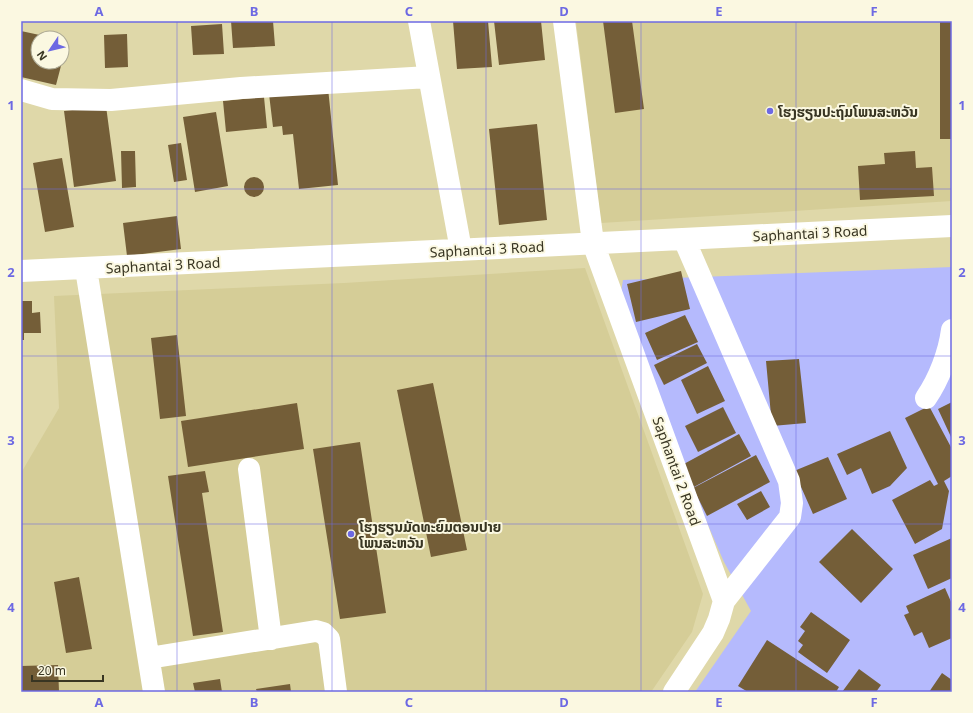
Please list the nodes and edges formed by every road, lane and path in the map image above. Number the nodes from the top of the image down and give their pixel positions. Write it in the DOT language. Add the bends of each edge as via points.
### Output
graph roads {
  1 [pos="419,21"];
  2 [pos="564,21"];
  3 [pos="429,77"];
  4 [pos="21,90"];
  5 [pos="952,226"];
  6 [pos="684,239"];
  7 [pos="593,243"];
  8 [pos="461,250"];
  9 [pos="86,269"];
  10 [pos="21,271"];
  11 [pos="952,330"];
  12 [pos="926,398"];
  13 [pos="248,468"];
  14 [pos="724,601"];
  15 [pos="271,639"];
  16 [pos="149,658"];
  17 [pos="154,692"];
  18 [pos="336,692"];
  19 [pos="674,692"];
  1 -- 3 [label="street"];
  2 -- 7 [label="street, Saphantai 2 Road"];
  3 -- 4 [label="street" via="241,88 111,100 52,99"];
  3 -- 8 [label="street"];
  5 -- 6 [label="street, Saphantai 3 Road"];
  6 -- 7 [label="street, Saphantai 3 Road"];
  6 -- 14 [label="street" via="789,481 792,503 790,517"];
  7 -- 8 [label="street, Saphantai 3 Road"];
  7 -- 14 [label="street, Saphantai 2 Road"];
  8 -- 9 [label="street, Saphantai 3 Road"];
  9 -- 10 [label="street, Saphantai 3 Road"];
  9 -- 16 [label="street"];
  11 -- 12 [label="street" via="950,343 934,386"];
  13 -- 15 [label="street"];
  14 -- 19 [label="street" via="713,633"];
  15 -- 16 [label="street"];
  15 -- 18 [label="street" via="316,631 323,633 329,639"];
  16 -- 17 [label="street"];
}
